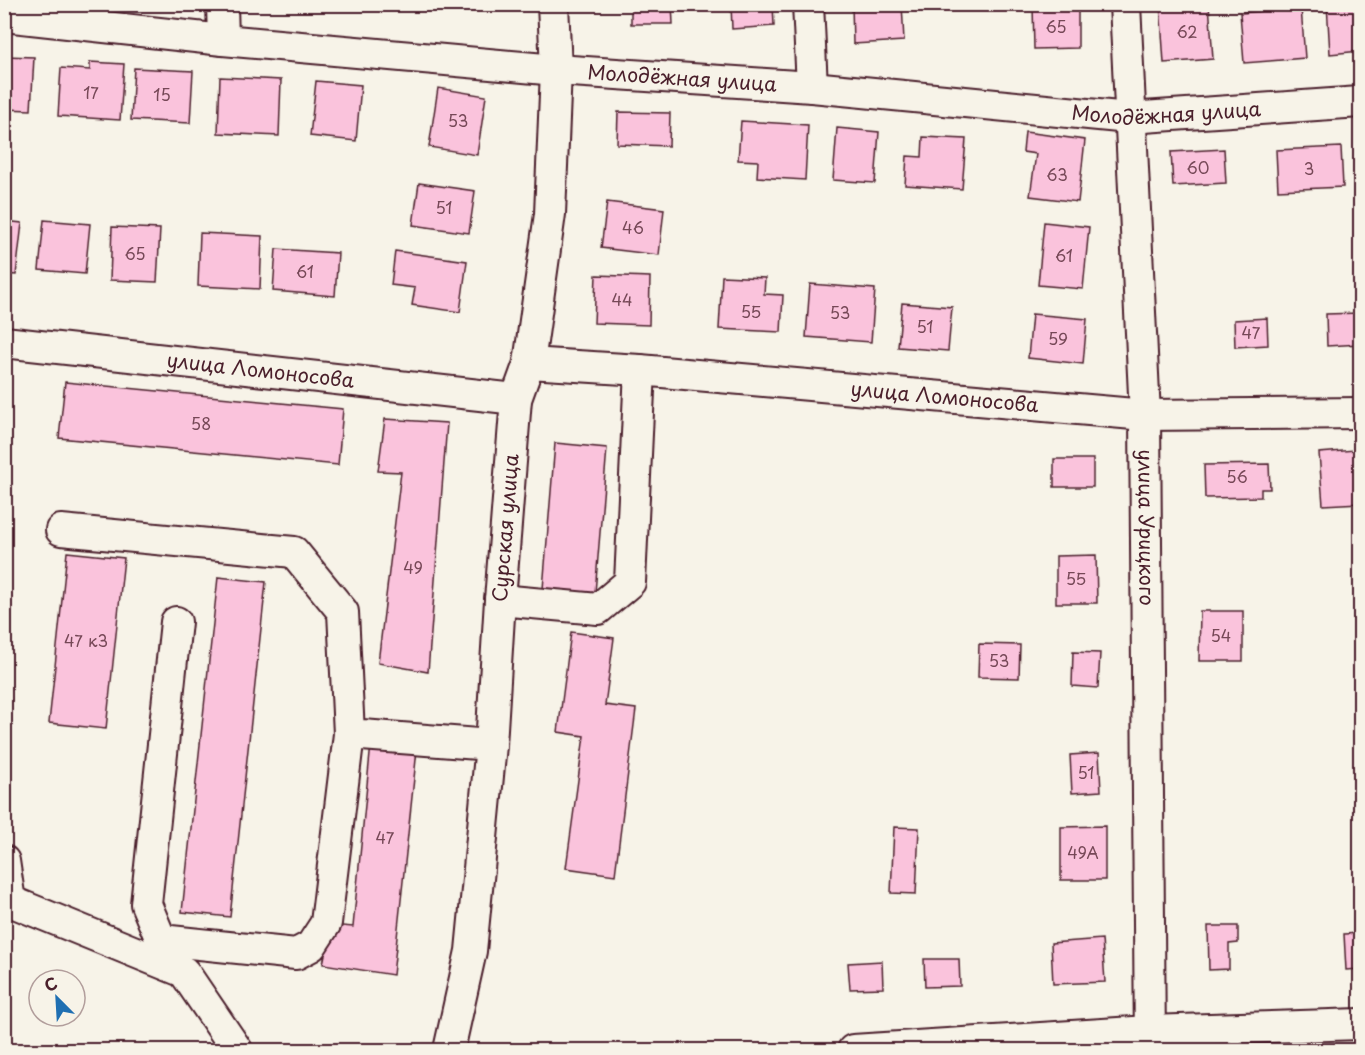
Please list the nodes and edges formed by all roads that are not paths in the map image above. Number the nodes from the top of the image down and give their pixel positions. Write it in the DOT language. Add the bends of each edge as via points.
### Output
graph roads {
  1 [pos="222,4"];
  2 [pos="553,4"];
  3 [pos="808,4"];
  4 [pos="1125,4"];
  5 [pos="4,16"];
  6 [pos="223,40"];
  7 [pos="556,70"];
  8 [pos="812,87"];
  9 [pos="1360,102"];
  10 [pos="1129,118"];
  11 [pos="4,342"];
  12 [pos="529,363"];
  13 [pos="640,370"];
  14 [pos="516,399"];
  15 [pos="1360,413"];
  16 [pos="1145,415"];
  17 [pos="61,530"];
  18 [pos="500,600"];
  19 [pos="176,622"];
  20 [pos="349,734"];
  21 [pos="491,745"];
  22 [pos="4,861"];
  23 [pos="1360,1024"];
  24 [pos="1150,1041"];
  25 [pos="237,1050"];
  26 [pos="449,1050"];
  27 [pos="853,1050"];
  1 -- 6 [label="street"];
  2 -- 7 [label="street, Сурская улица"];
  3 -- 8 [label="street"];
  4 -- 10 [label="street, улица Урицкого"];
  5 -- 6 [label="street, Молодёжная улица"];
  6 -- 7 [label="street, Молодёжная улица"];
  7 -- 8 [label="street, Молодёжная улица"];
  7 -- 12 [label="street, Сурская улица" via="550,214"];
  8 -- 10 [label="street, Молодёжная улица"];
  9 -- 10 [label="street, Молодёжная улица"];
  10 -- 16 [label="street, улица Урицкого"];
  11 -- 14 [label="street, улица Ломоносова"];
  12 -- 13 [label="street, улица Ломоносова"];
  12 -- 14 [label="street, Сурская улица"];
  13 -- 16 [label="street, улица Ломоносова"];
  13 -- 18 [label="street" via="630,582 598,609"];
  14 -- 18 [label="street, Сурская улица"];
  15 -- 16 [label="street, улица Ломоносова"];
  16 -- 24 [label="street, улица Урицкого"];
  17 -- 20 [label="street" via="294,552 343,612"];
  18 -- 21 [label="street, Сурская улица"];
  19 -- 20 [label="street" via="146,904 161,940 296,954 311,946 327,923"];
  20 -- 21 [label="street"];
  21 -- 26 [label="street, Сурская улица" via="471,951"];
  22 -- 25 [label="street" via="10,901 184,972"];
  23 -- 24 [label="street"];
  24 -- 27 [label="street"];
}
